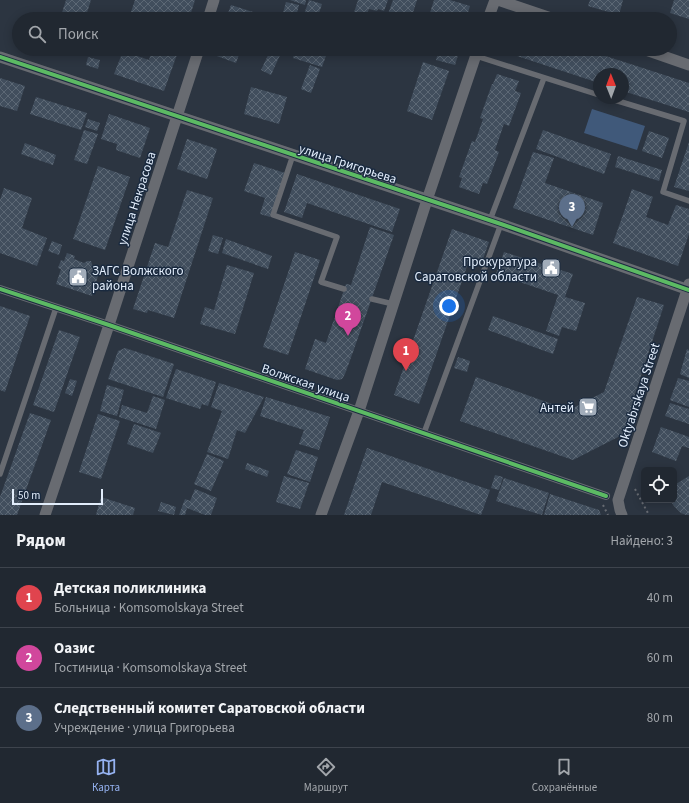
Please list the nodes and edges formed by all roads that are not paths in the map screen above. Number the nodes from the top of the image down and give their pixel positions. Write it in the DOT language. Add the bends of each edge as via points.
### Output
graph roads {
  1 [pos="214,0"];
  2 [pos="495,0"];
  3 [pos="498,0"];
  4 [pos="210,12"];
  5 [pos="491,12"];
  6 [pos="533,12"];
  7 [pos="197,56"];
  8 [pos="476,56"];
  9 [pos="487,56"];
  10 [pos="663,56"];
  11 [pos="0,57"];
  12 [pos="689,65"];
  13 [pos="544,78"];
  14 [pos="593,93"];
  15 [pos="627,104"];
  16 [pos="177,116"];
  17 [pos="293,155"];
  18 [pos="427,200"];
  19 [pos="689,201"];
  20 [pos="490,220"];
  21 [pos="501,224"];
  22 [pos="688,288"];
  23 [pos="0,289"];
  24 [pos="344,290"];
  25 [pos="372,298"];
  26 [pos="393,304"];
  27 [pos="56,308"];
  28 [pos="109,325"];
  29 [pos="359,411"];
  30 [pos="424,434"];
  31 [pos="0,474"];
  32 [pos="606,496"];
  33 [pos="44,515"];
  34 [pos="322,515"];
  35 [pos="622,515"];
  1 -- 4 [label="street"];
  2 -- 5 [label="street"];
  3 -- 6 [label="street"];
  7 -- 16 [label="street, улица Некрасова"];
  8 -- 18 [label="street"];
  9 -- 13 [label="lane"];
  10 -- 12 [label="street"];
  11 -- 16 [label="street, улица Григорьева"];
  13 -- 14 [label="lane"];
  13 -- 20 [label="lane"];
  15 -- 19 [label="lane" via="684,122 663,192"];
  16 -- 17 [label="street, улица Григорьева"];
  16 -- 28 [label="street, улица Некрасова"];
  17 -- 18 [label="street, улица Григорьева"];
  17 -- 24 [label="lane" via="274,216 337,237 321,282"];
  18 -- 20 [label="street, улица Григорьева"];
  18 -- 26 [label="street"];
  20 -- 21 [label="street, улица Григорьева"];
  21 -- 22 [label="street, улица Григорьева"];
  21 -- 30 [label="lane"];
  22 -- 35 [label="street, Oktyabrskaya Street" via="618,500"];
  23 -- 27 [label="street, Волжская улица"];
  25 -- 26 [label="lane"];
  26 -- 29 [label="street"];
  27 -- 28 [label="street, Волжская улица"];
  27 -- 31 [label="lane"];
  28 -- 29 [label="street, Волжская улица"];
  28 -- 33 [label="street, улица Некрасова"];
  29 -- 30 [label="street, Волжская улица"];
  29 -- 34 [label="street"];
  30 -- 32 [label="street, Волжская улица"];
}
